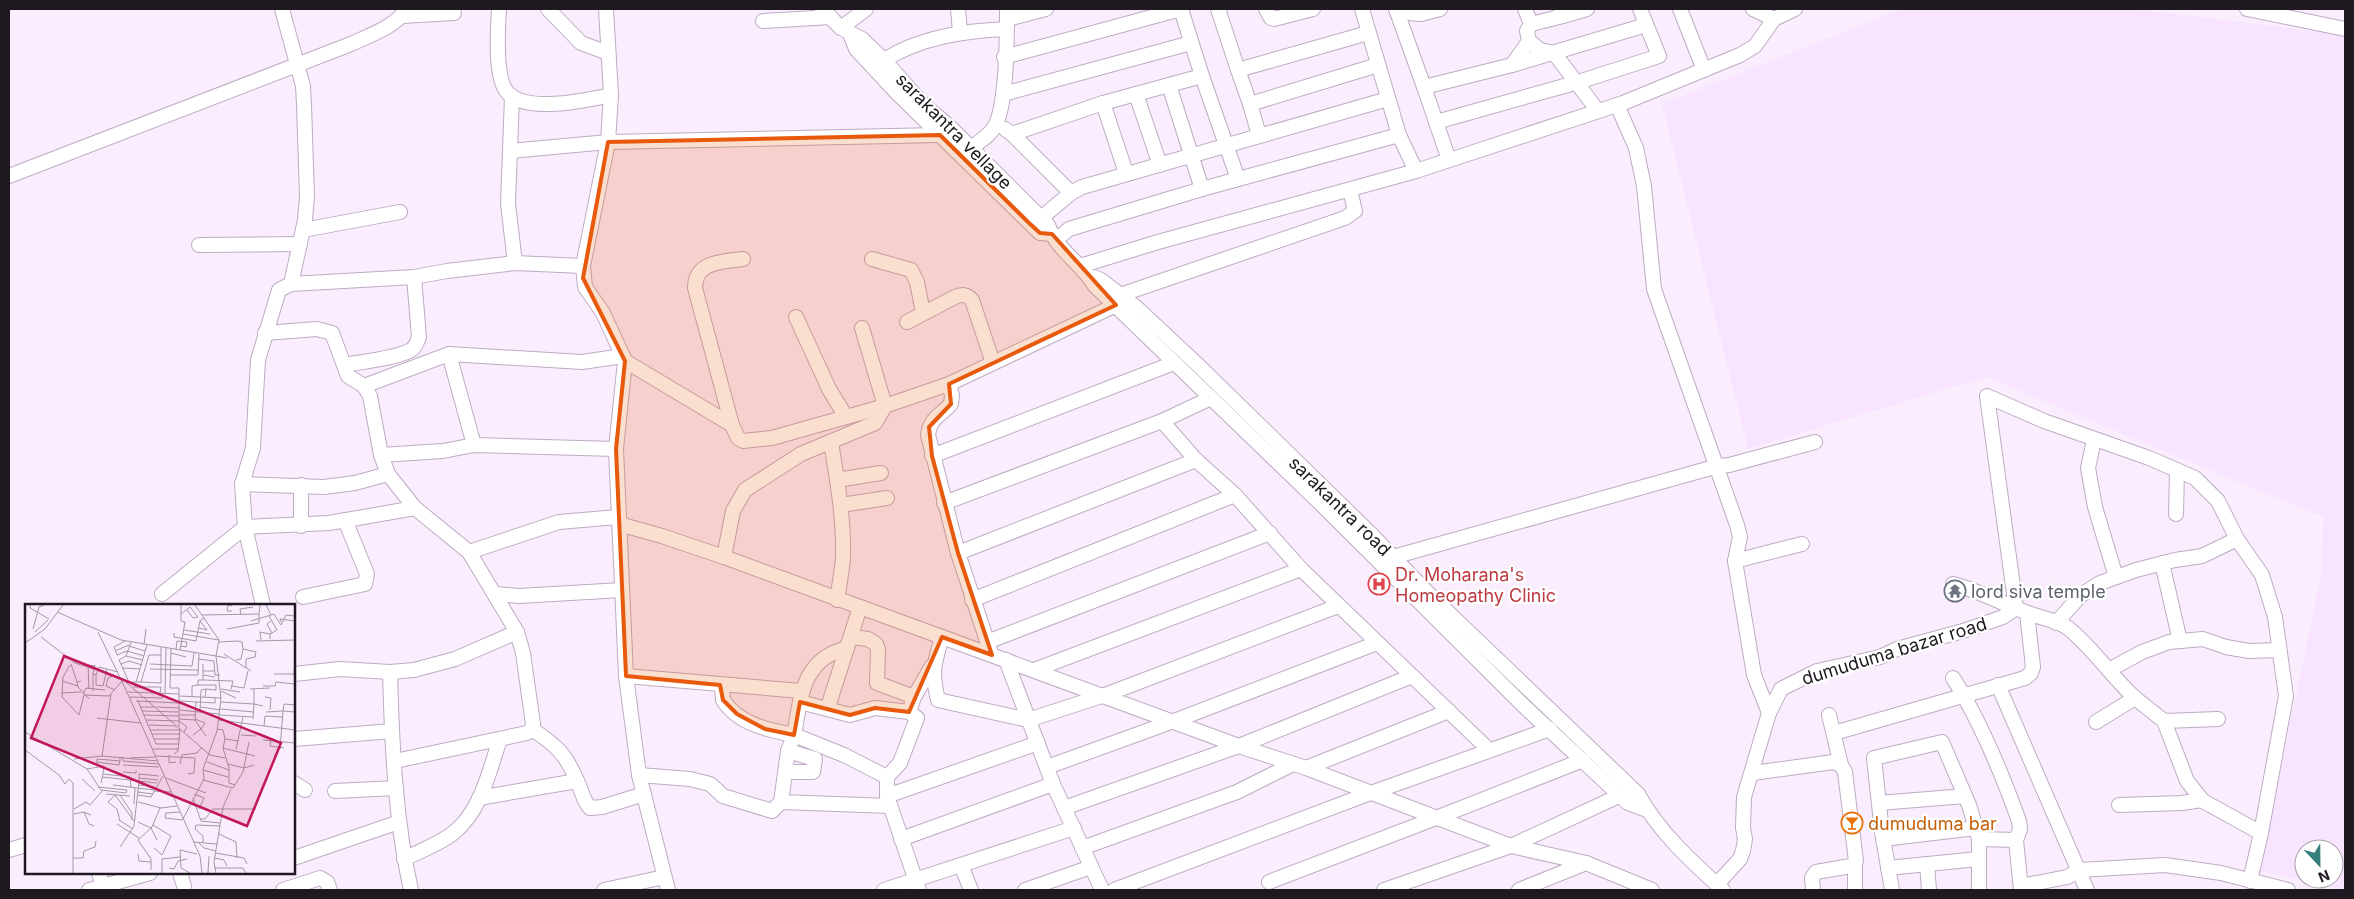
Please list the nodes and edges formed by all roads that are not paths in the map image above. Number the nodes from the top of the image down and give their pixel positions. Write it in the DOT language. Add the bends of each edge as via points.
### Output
graph roads {
  1 [pos="282,9"];
  2 [pos="499,9"];
  3 [pos="548,9"];
  4 [pos="606,9"];
  5 [pos="866,9"];
  6 [pos="958,9"];
  7 [pos="1046,9"];
  8 [pos="1181,9"];
  9 [pos="1218,9"];
  10 [pos="1266,9"];
  11 [pos="1313,9"];
  12 [pos="1362,9"];
  13 [pos="1440,9"];
  14 [pos="1525,9"];
  15 [pos="1587,9"];
  16 [pos="1640,9"];
  17 [pos="1680,9"];
  18 [pos="1753,9"];
  19 [pos="1795,9"];
  20 [pos="2247,9"];
  21 [pos="1396,10"];
  22 [pos="1562,12"];
  23 [pos="404,13"];
  24 [pos="454,13"];
  25 [pos="826,13"];
  26 [pos="1006,19"];
  27 [pos="1774,19"];
  28 [pos="763,21"];
  29 [pos="1531,24"];
  30 [pos="1646,25"];
  31 [pos="2345,29"];
  32 [pos="846,31"];
  33 [pos="960,32"];
  34 [pos="1368,33"];
  35 [pos="1530,41"];
  36 [pos="1191,43"];
  37 [pos="1554,52"];
  38 [pos="608,53"];
  39 [pos="1004,57"];
  40 [pos="884,60"];
  41 [pos="1378,65"];
  42 [pos="1512,65"];
  43 [pos="297,66"];
  44 [pos="1238,70"];
  45 [pos="1704,70"];
  46 [pos="1202,76"];
  47 [pos="1575,83"];
  48 [pos="1169,85"];
  49 [pos="1424,87"];
  50 [pos="1002,94"];
  51 [pos="1136,94"];
  52 [pos="512,96"];
  53 [pos="611,96"];
  54 [pos="1388,99"];
  55 [pos="1103,103"];
  56 [pos="1250,104"];
  57 [pos="1617,105"];
  58 [pos="1598,111"];
  59 [pos="1436,122"];
  60 [pos="996,124"];
  61 [pos="1012,134"];
  62 [pos="940,135"];
  63 [pos="1399,135"];
  64 [pos="1259,136"];
  65 [pos="608,142"];
  66 [pos="1226,146"];
  67 [pos="971,148"];
  68 [pos="510,151"];
  69 [pos="1192,157"];
  70 [pos="1449,160"];
  71 [pos="1160,165"];
  72 [pos="1416,171"];
  73 [pos="1126,173"];
  74 [pos="9,176"];
  75 [pos="1238,179"];
  76 [pos="1202,189"];
  77 [pos="1350,190"];
  78 [pos="1071,193"];
  79 [pos="400,212"];
  80 [pos="1035,221"];
  81 [pos="302,237"];
  82 [pos="1054,237"];
  83 [pos="199,245"];
  84 [pos="743,259"];
  85 [pos="872,259"];
  86 [pos="515,263"];
  87 [pos="583,266"];
  88 [pos="1084,271"];
  89 [pos="414,277"];
  90 [pos="291,284"];
  91 [pos="1118,300"];
  92 [pos="923,314"];
  93 [pos="796,317"];
  94 [pos="907,322"];
  95 [pos="862,328"];
  96 [pos="265,333"];
  97 [pos="449,354"];
  98 [pos="624,358"];
  99 [pos="993,363"];
  100 [pos="1174,363"];
  101 [pos="344,365"];
  102 [pos="949,384"];
  103 [pos="364,386"];
  104 [pos="1211,398"];
  105 [pos="885,406"];
  106 [pos="846,417"];
  107 [pos="1162,421"];
  108 [pos="732,425"];
  109 [pos="2094,440"];
  110 [pos="831,442"];
  111 [pos="1815,442"];
  112 [pos="474,445"];
  113 [pos="616,449"];
  114 [pos="380,455"];
  115 [pos="932,456"];
  116 [pos="1196,460"];
  117 [pos="1718,466"];
  118 [pos="2177,470"];
  119 [pos="881,473"];
  120 [pos="388,474"];
  121 [pos="837,480"];
  122 [pos="242,484"];
  123 [pos="301,485"];
  124 [pos="1235,495"];
  125 [pos="887,498"];
  126 [pos="944,503"];
  127 [pos="841,504"];
  128 [pos="415,508"];
  129 [pos="2176,514"];
  130 [pos="345,520"];
  131 [pos="618,520"];
  132 [pos="301,526"];
  133 [pos="245,527"];
  134 [pos="1270,533"];
  135 [pos="2237,539"];
  136 [pos="1802,544"];
  137 [pos="469,552"];
  138 [pos="958,553"];
  139 [pos="724,557"];
  140 [pos="1393,557"];
  141 [pos="1735,560"];
  142 [pos="2162,563"];
  143 [pos="1301,569"];
  144 [pos="2116,577"];
  145 [pos="1953,584"];
  146 [pos="622,590"];
  147 [pos="162,594"];
  148 [pos="496,594"];
  149 [pos="303,597"];
  150 [pos="837,600"];
  151 [pos="972,600"];
  152 [pos="263,604"];
  153 [pos="1338,606"];
  154 [pos="860,608"];
  155 [pos="2022,610"];
  156 [pos="2056,623"];
  157 [pos="517,632"];
  158 [pos="942,638"];
  159 [pos="2180,641"];
  160 [pos="850,643"];
  161 [pos="1377,643"];
  162 [pos="989,649"];
  163 [pos="2279,650"];
  164 [pos="1006,660"];
  165 [pos="934,663"];
  166 [pos="1034,670"];
  167 [pos="2109,670"];
  168 [pos="390,672"];
  169 [pos="295,674"];
  170 [pos="626,676"];
  171 [pos="1412,676"];
  172 [pos="1953,678"];
  173 [pos="722,685"];
  174 [pos="1998,685"];
  175 [pos="1964,694"];
  176 [pos="1104,695"];
  177 [pos="800,697"];
  178 [pos="914,697"];
  179 [pos="2135,698"];
  180 [pos="828,707"];
  181 [pos="1448,711"];
  182 [pos="909,712"];
  183 [pos="1769,713"];
  184 [pos="1829,715"];
  185 [pos="2218,719"];
  186 [pos="1028,720"];
  187 [pos="1174,721"];
  188 [pos="2164,721"];
  189 [pos="2096,722"];
  190 [pos="532,729"];
  191 [pos="1550,729"];
  192 [pos="392,731"];
  193 [pos="1841,731"];
  194 [pos="794,735"];
  195 [pos="295,739"];
  196 [pos="500,739"];
  197 [pos="1038,744"];
  198 [pos="1239,746"];
  199 [pos="1489,750"];
  200 [pos="788,752"];
  201 [pos="1583,760"];
  202 [pos="395,761"];
  203 [pos="1840,765"];
  204 [pos="1300,766"];
  205 [pos="1047,767"];
  206 [pos="786,772"];
  207 [pos="1753,773"];
  208 [pos="639,774"];
  209 [pos="887,777"];
  210 [pos="578,781"];
  211 [pos="1053,784"];
  212 [pos="396,788"];
  213 [pos="335,792"];
  214 [pos="644,794"];
  215 [pos="1368,794"];
  216 [pos="1621,795"];
  217 [pos="1966,796"];
  218 [pos="479,798"];
  219 [pos="2202,800"];
  220 [pos="888,801"];
  221 [pos="781,802"];
  222 [pos="1879,804"];
  223 [pos="2119,805"];
  224 [pos="1064,808"];
  225 [pos="1646,810"];
  226 [pos="1436,818"];
  227 [pos="399,822"];
  228 [pos="1074,828"];
  229 [pos="2262,833"];
  230 [pos="1977,834"];
  231 [pos="901,839"];
  232 [pos="1883,839"];
  233 [pos="2016,840"];
  234 [pos="25,845"];
  235 [pos="1511,846"];
  236 [pos="1082,848"];
  237 [pos="9,850"];
  238 [pos="295,858"];
  239 [pos="404,859"];
  240 [pos="1978,859"];
  241 [pos="1586,863"];
  242 [pos="1855,864"];
  243 [pos="1927,864"];
  244 [pos="961,865"];
  245 [pos="1091,867"];
  246 [pos="1888,868"];
  247 [pos="2080,870"];
  248 [pos="145,874"];
  249 [pos="2250,880"];
  250 [pos="1269,882"];
  251 [pos="97,883"];
  252 [pos="666,884"];
  253 [pos="917,885"];
  254 [pos="1720,887"];
  255 [pos="2021,888"];
  256 [pos="283,890"];
  257 [pos="330,890"];
  258 [pos="411,890"];
  259 [pos="604,890"];
  260 [pos="884,890"];
  261 [pos="971,890"];
  262 [pos="1025,890"];
  263 [pos="1102,890"];
  264 [pos="1114,890"];
  265 [pos="1384,890"];
  266 [pos="1519,890"];
  267 [pos="1652,890"];
  268 [pos="1813,890"];
  269 [pos="1855,890"];
  270 [pos="1892,890"];
  271 [pos="1929,890"];
  272 [pos="1979,890"];
  273 [pos="2088,890"];
  274 [pos="2288,890"];
  1 -- 43 [label="street"];
  2 -- 52 [label="street" via="497,33 501,80"];
  3 -- 38 [label="street" via="581,43"];
  4 -- 38 [label="street"];
  5 -- 32 [label="street"];
  6 -- 33 [label="street"];
  7 -- 26 [label="street"];
  8 -- 36 [label="street"];
  8 -- 39 [label="street"];
  9 -- 44 [label="street"];
  10 -- 11 [label="street" via="1271,18 1279,19"];
  12 -- 34 [label="street"];
  13 -- 21 [label="street" via="1421,14"];
  14 -- 29 [label="street"];
  15 -- 22 [label="street"];
  16 -- 30 [label="street"];
  17 -- 45 [label="street"];
  18 -- 27 [label="street"];
  19 -- 27 [label="street"];
  20 -- 31 [label="street"];
  21 -- 49 [label="street"];
  22 -- 29 [label="street"];
  23 -- 24 [label="street"];
  23 -- 43 [label="street" via="351,44"];
  25 -- 28 [label="street"];
  25 -- 32 [label="street, sarakantra vellage"];
  26 -- 33 [label="street"];
  26 -- 39 [label="street"];
  27 -- 45 [label="street" via="1755,46"];
  29 -- 35 [label="street" via="1527,31"];
  30 -- 37 [label="street"];
  30 -- 47 [label="street" via="1659,56"];
  32 -- 40 [label="street, sarakantra vellage" via="862,39"];
  32 -- 62 [label="street, sarakantra vellage" via="856,49"];
  33 -- 40 [label="street" via="924,42"];
  34 -- 41 [label="street"];
  34 -- 44 [label="street"];
  35 -- 37 [label="street" via="1540,50"];
  35 -- 42 [label="street"];
  36 -- 46 [label="street"];
  36 -- 50 [label="street"];
  37 -- 42 [label="street"];
  37 -- 47 [label="street"];
  38 -- 53 [label="street"];
  39 -- 50 [label="street"];
  40 -- 67 [label="street, sarakantra vellage"];
  41 -- 54 [label="street"];
  41 -- 56 [label="street"];
  42 -- 49 [label="street"];
  43 -- 74 [label="street"];
  43 -- 81 [label="street" via="303,86 307,196"];
  44 -- 56 [label="street"];
  45 -- 57 [label="street"];
  46 -- 48 [label="street"];
  46 -- 66 [label="street"];
  47 -- 58 [label="street"];
  47 -- 59 [label="street"];
  48 -- 51 [label="street"];
  48 -- 69 [label="street"];
  49 -- 59 [label="street"];
  50 -- 60 [label="street"];
  51 -- 55 [label="street"];
  51 -- 71 [label="street"];
  52 -- 53 [label="street" via="531,103 548,104"];
  52 -- 68 [label="street"];
  53 -- 65 [label="street"];
  54 -- 63 [label="street"];
  54 -- 64 [label="street"];
  55 -- 61 [label="street"];
  55 -- 73 [label="street"];
  56 -- 64 [label="street"];
  57 -- 58 [label="street"];
  57 -- 117 [label="street" via="1636,148 1644,186 1654,289"];
  58 -- 70 [label="street"];
  59 -- 70 [label="street"];
  60 -- 61 [label="street"];
  60 -- 67 [label="street"];
  61 -- 78 [label="street"];
  62 -- 65 [label="street"];
  62 -- 80 [label="street, sarakantra vellage"];
  63 -- 72 [label="street"];
  63 -- 75 [label="street"];
  64 -- 66 [label="street"];
  65 -- 68 [label="street"];
  65 -- 87 [label="street"];
  66 -- 69 [label="street"];
  66 -- 75 [label="street"];
  67 -- 80 [label="street, sarakantra vellage"];
  68 -- 86 [label="street" via="508,204"];
  69 -- 71 [label="street"];
  69 -- 76 [label="street"];
  70 -- 72 [label="street"];
  71 -- 73 [label="street"];
  72 -- 77 [label="street"];
  73 -- 78 [label="street"];
  75 -- 76 [label="street"];
  76 -- 82 [label="street" via="1070,229"];
  77 -- 88 [label="street" via="1158,242"];
  77 -- 91 [label="street" via="1355,211 1345,218"];
  78 -- 80 [label="street"];
  79 -- 81 [label="street"];
  80 -- 82 [label="street, sarakantra road" via="1040,232"];
  81 -- 83 [label="street"];
  81 -- 90 [label="street"];
  82 -- 88 [label="street, sarakantra road"];
  84 -- 108 [label="street" via="708,265 695,278 696,299"];
  85 -- 92 [label="street" via="911,270 917,282"];
  86 -- 87 [label="street"];
  86 -- 89 [label="street"];
  87 -- 98 [label="street" via="585,287 603,313"];
  88 -- 91 [label="street, sarakantra road" via="1095,286"];
  89 -- 90 [label="street"];
  89 -- 101 [label="street" via="419,337 416,345 402,354"];
  90 -- 96 [label="street" via="275,296"];
  91 -- 99 [label="street"];
  91 -- 100 [label="street, sarakantra road"];
  91 -- 140 [label="street, sarakantra road" via="1198,365"];
  92 -- 94 [label="street"];
  92 -- 99 [label="street" via="962,294 968,296"];
  93 -- 106 [label="street" via="829,390"];
  95 -- 105 [label="street"];
  96 -- 101 [label="street" via="317,329 332,333"];
  96 -- 122 [label="street" via="258,360 253,448"];
  97 -- 98 [label="street" via="582,362"];
  97 -- 103 [label="street"];
  97 -- 112 [label="street"];
  98 -- 108 [label="street"];
  98 -- 113 [label="street"];
  99 -- 102 [label="street"];
  100 -- 104 [label="street, sarakantra road"];
  100 -- 115 [label="street"];
  101 -- 103 [label="street" via="351,380"];
  102 -- 105 [label="street"];
  102 -- 115 [label="street" via="951,404 935,417 929,427"];
  103 -- 114 [label="street" via="370,396"];
  104 -- 107 [label="street"];
  104 -- 191 [label="street, sarakantra road"];
  105 -- 106 [label="street"];
  105 -- 110 [label="street" via="875,423"];
  106 -- 108 [label="street" via="755,442 738,438"];
  107 -- 116 [label="street"];
  107 -- 126 [label="street"];
  109 -- 118 [label="street"];
  109 -- 144 [label="street" via="2088,468 2095,507"];
  109 -- 155 [label="street" via="1987,396"];
  110 -- 121 [label="street"];
  110 -- 139 [label="street" via="801,454 745,490 733,511"];
  111 -- 117 [label="street"];
  112 -- 113 [label="street"];
  112 -- 114 [label="street" via="443,451"];
  113 -- 131 [label="street"];
  114 -- 120 [label="street"];
  115 -- 126 [label="street"];
  116 -- 124 [label="street"];
  116 -- 138 [label="street"];
  117 -- 140 [label="street"];
  117 -- 141 [label="street" via="1740,537"];
  118 -- 129 [label="street"];
  118 -- 135 [label="street" via="2195,478 2218,501"];
  119 -- 121 [label="street"];
  120 -- 123 [label="street" via="324,487"];
  120 -- 128 [label="street"];
  121 -- 127 [label="street"];
  122 -- 123 [label="street"];
  122 -- 133 [label="street"];
  123 -- 132 [label="street"];
  124 -- 134 [label="street"];
  124 -- 151 [label="street"];
  125 -- 127 [label="street"];
  126 -- 138 [label="street"];
  127 -- 150 [label="street" via="843,560"];
  128 -- 130 [label="street"];
  128 -- 137 [label="street"];
  130 -- 132 [label="street"];
  130 -- 149 [label="street" via="367,574 365,584"];
  131 -- 137 [label="street" via="559,522"];
  131 -- 139 [label="street"];
  131 -- 146 [label="street"];
  132 -- 133 [label="street"];
  133 -- 147 [label="street"];
  133 -- 152 [label="street"];
  134 -- 143 [label="street"];
  134 -- 162 [label="street"];
  135 -- 142 [label="street" via="2202,556"];
  135 -- 163 [label="street" via="2262,575 2275,617"];
  136 -- 141 [label="street"];
  137 -- 148 [label="street"];
  138 -- 151 [label="street"];
  139 -- 150 [label="street"];
  140 -- 225 [label="street, sarakantra road" via="1638,794"];
  141 -- 183 [label="street" via="1754,674"];
  142 -- 144 [label="street"];
  142 -- 159 [label="street"];
  143 -- 153 [label="street"];
  143 -- 166 [label="street"];
  144 -- 156 [label="street" via="2080,595"];
  145 -- 155 [label="street" via="1974,589"];
  146 -- 148 [label="street" via="519,596"];
  146 -- 170 [label="street"];
  148 -- 157 [label="street"];
  150 -- 154 [label="street"];
  151 -- 162 [label="street"];
  153 -- 161 [label="street"];
  153 -- 176 [label="street"];
  154 -- 158 [label="street"];
  154 -- 160 [label="street"];
  155 -- 156 [label="street"];
  155 -- 174 [label="street" via="2033,667 2025,678"];
  155 -- 183 [label="street, dumuduma bazar road" via="1874,658 1817,671 1781,689"];
  156 -- 167 [label="street" via="2067,627"];
  157 -- 168 [label="street" via="433,666"];
  157 -- 190 [label="street" via="526,669"];
  158 -- 162 [label="street"];
  158 -- 165 [label="street"];
  159 -- 163 [label="street" via="2203,639 2250,651"];
  159 -- 167 [label="street" via="2142,652"];
  160 -- 177 [label="street" via="814,669"];
  160 -- 178 [label="street" via="868,639 876,644 876,683"];
  160 -- 180 [label="street"];
  161 -- 171 [label="street"];
  161 -- 187 [label="street"];
  162 -- 164 [label="street"];
  163 -- 229 [label="street" via="2286,696"];
  164 -- 166 [label="street"];
  164 -- 186 [label="street"];
  165 -- 178 [label="street"];
  165 -- 186 [label="street" via="932,678 938,700"];
  166 -- 176 [label="street"];
  167 -- 179 [label="street"];
  168 -- 169 [label="street" via="340,669"];
  168 -- 192 [label="street"];
  170 -- 173 [label="street"];
  170 -- 208 [label="street"];
  171 -- 181 [label="street"];
  171 -- 198 [label="street"];
  172 -- 175 [label="street"];
  173 -- 177 [label="street"];
  173 -- 194 [label="street" via="723,700 737,714 765,729"];
  174 -- 175 [label="street"];
  174 -- 247 [label="street"];
  175 -- 193 [label="street"];
  175 -- 233 [label="street" via="2000,769 2019,820"];
  176 -- 186 [label="street"];
  176 -- 187 [label="street"];
  177 -- 180 [label="street"];
  177 -- 194 [label="street"];
  178 -- 182 [label="street"];
  179 -- 188 [label="street"];
  179 -- 189 [label="street"];
  180 -- 182 [label="street" via="850,715 875,708"];
  181 -- 199 [label="street"];
  181 -- 204 [label="street"];
  182 -- 209 [label="street" via="917,718 900,763"];
  183 -- 207 [label="street, dumuduma bazar road"];
  184 -- 203 [label="street"];
  185 -- 188 [label="street"];
  186 -- 197 [label="street"];
  187 -- 198 [label="street"];
  187 -- 205 [label="street"];
  188 -- 219 [label="street" via="2187,781"];
  190 -- 196 [label="street"];
  190 -- 210 [label="street" via="557,746"];
  191 -- 199 [label="street"];
  191 -- 201 [label="street, sarakantra road"];
  192 -- 195 [label="street"];
  192 -- 202 [label="street"];
  194 -- 200 [label="street"];
  194 -- 209 [label="street"];
  196 -- 202 [label="street"];
  196 -- 218 [label="street"];
  197 -- 205 [label="street"];
  197 -- 220 [label="street"];
  198 -- 204 [label="street"];
  198 -- 224 [label="street"];
  199 -- 215 [label="street"];
  200 -- 206 [label="street"];
  200 -- 206 [label="street" via="814,760 813,772"];
  201 -- 216 [label="street, sarakantra road"];
  201 -- 226 [label="street"];
  202 -- 212 [label="street"];
  203 -- 207 [label="street" via="1833,762"];
  203 -- 242 [label="street" via="1845,772"];
  204 -- 215 [label="street"];
  204 -- 236 [label="street"];
  205 -- 211 [label="street"];
  206 -- 221 [label="street"];
  207 -- 254 [label="street, dumuduma bazar road" via="1744,797 1746,840 1743,851"];
  208 -- 214 [label="street"];
  208 -- 221 [label="street" via="710,784 723,796 772,811"];
  209 -- 220 [label="street"];
  210 -- 214 [label="street" via="590,808 602,808"];
  210 -- 218 [label="street"];
  211 -- 224 [label="street"];
  211 -- 231 [label="street"];
  212 -- 213 [label="street"];
  212 -- 227 [label="street"];
  214 -- 252 [label="street"];
  215 -- 226 [label="street"];
  215 -- 264 [label="street"];
  216 -- 225 [label="street, sarakantra road" via="1628,803"];
  216 -- 235 [label="street"];
  217 -- 222 [label="street"];
  217 -- 222 [label="street" via="1942,742 1874,758"];
  217 -- 230 [label="street"];
  218 -- 239 [label="street" via="473,811 452,833"];
  219 -- 223 [label="street"];
  219 -- 229 [label="street"];
  220 -- 221 [label="street"];
  220 -- 231 [label="street"];
  222 -- 232 [label="street"];
  224 -- 228 [label="street"];
  225 -- 254 [label="street, sarakantra road"];
  226 -- 235 [label="street"];
  226 -- 250 [label="street"];
  227 -- 238 [label="street"];
  227 -- 239 [label="street"];
  228 -- 236 [label="street"];
  228 -- 244 [label="street"];
  229 -- 249 [label="street"];
  230 -- 232 [label="street"];
  230 -- 233 [label="street"];
  230 -- 240 [label="street"];
  231 -- 253 [label="street"];
  232 -- 246 [label="street"];
  233 -- 255 [label="street"];
  234 -- 237 [label="street"];
  235 -- 241 [label="street"];
  235 -- 265 [label="street"];
  236 -- 245 [label="street"];
  239 -- 258 [label="street"];
  240 -- 243 [label="street"];
  240 -- 272 [label="street"];
  241 -- 266 [label="street"];
  241 -- 267 [label="street"];
  242 -- 268 [label="street" via="1816,872 1812,878"];
  242 -- 269 [label="street"];
  243 -- 246 [label="street"];
  243 -- 271 [label="street"];
  244 -- 253 [label="street"];
  244 -- 261 [label="street"];
  245 -- 262 [label="street"];
  245 -- 263 [label="street"];
  246 -- 270 [label="street"];
  247 -- 249 [label="street" via="2166,865"];
  247 -- 255 [label="street" via="2067,877"];
  247 -- 273 [label="street"];
  248 -- 251 [label="street"];
  249 -- 274 [label="street"];
  252 -- 259 [label="street"];
  253 -- 260 [label="street"];
  256 -- 257 [label="street" via="320,878 327,882"];
}
